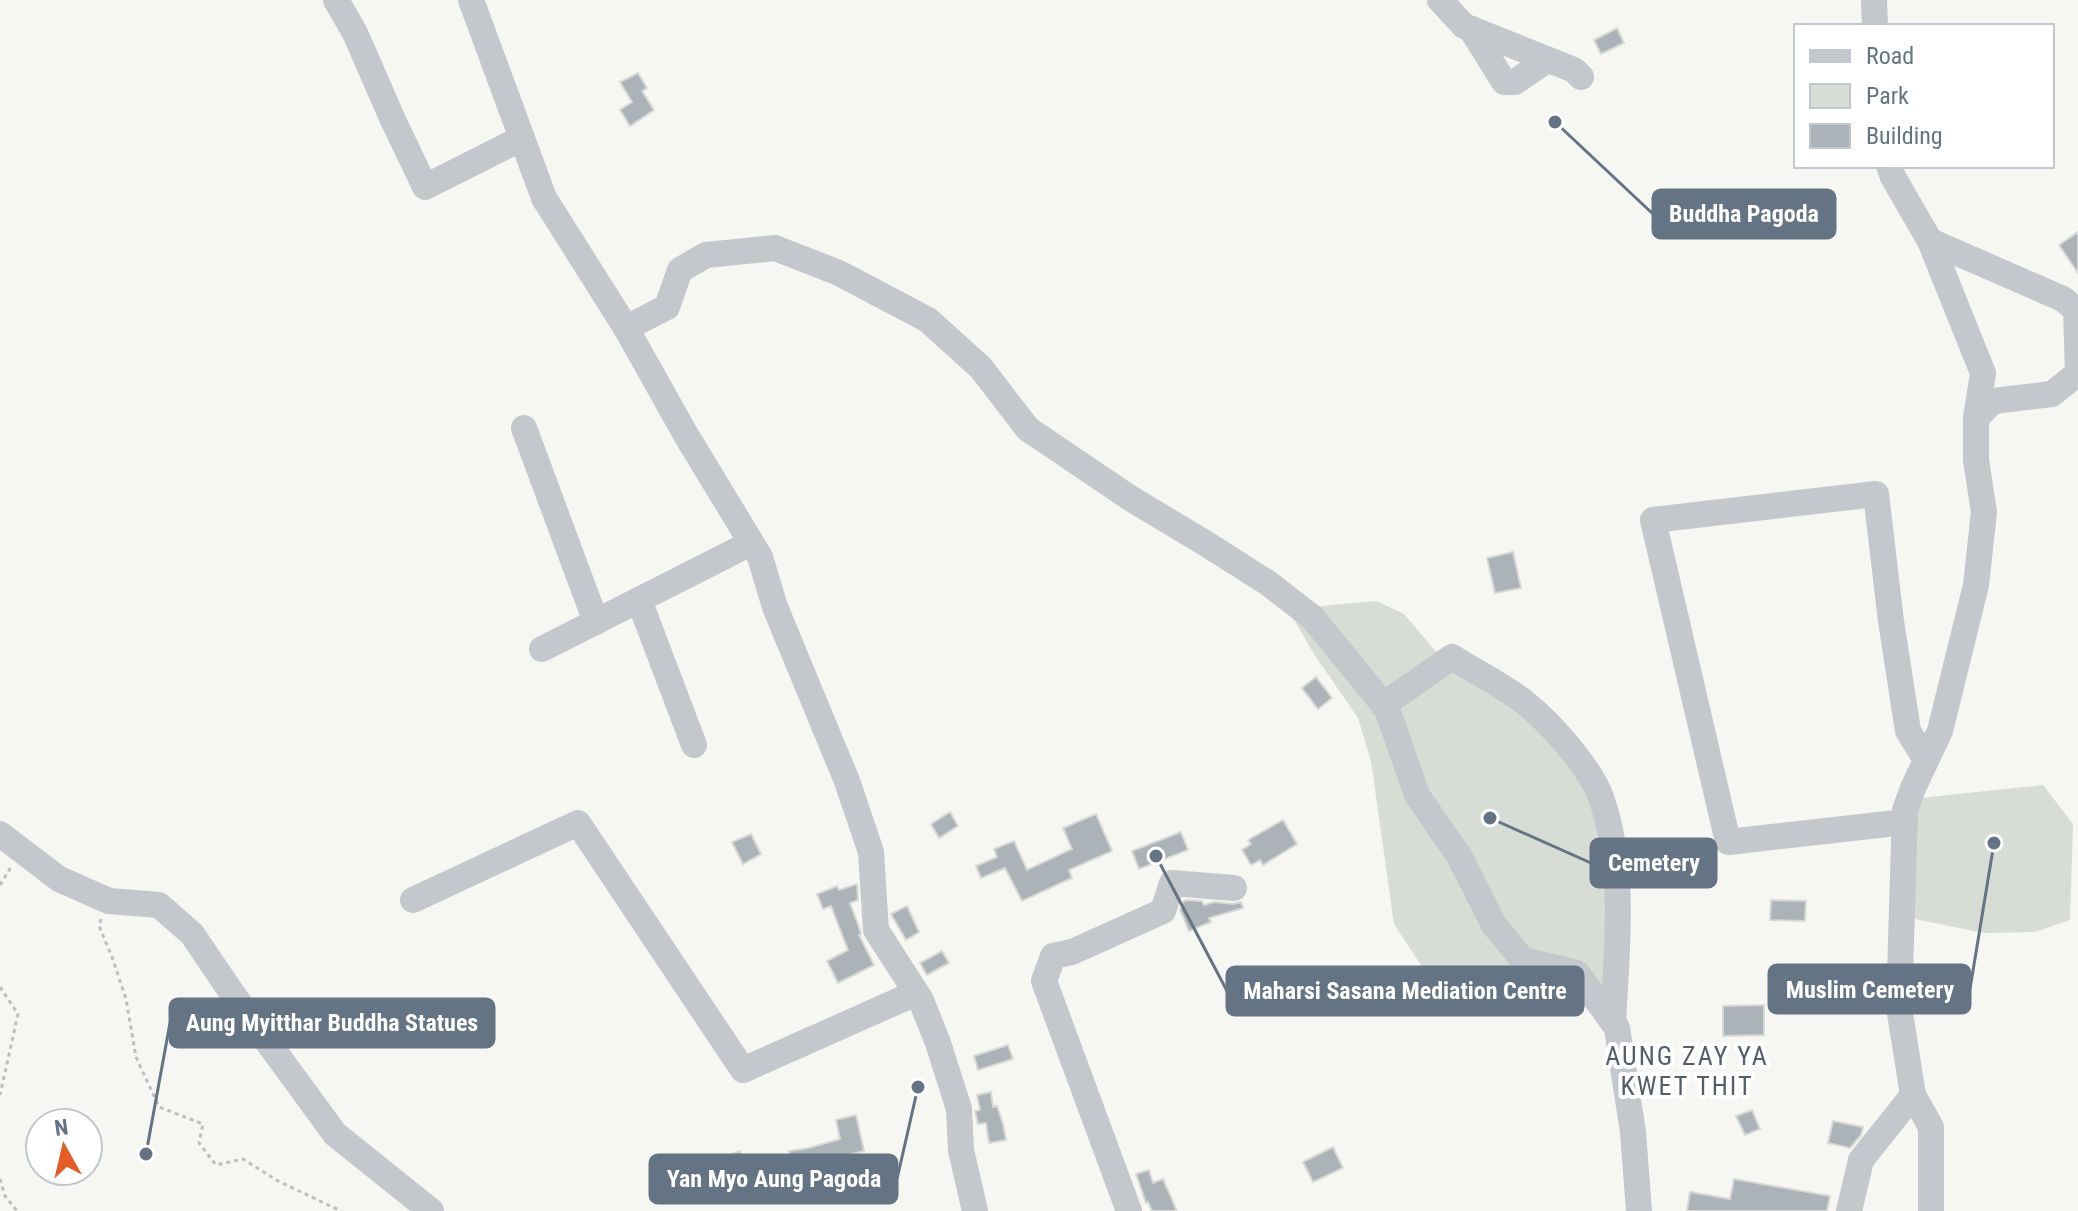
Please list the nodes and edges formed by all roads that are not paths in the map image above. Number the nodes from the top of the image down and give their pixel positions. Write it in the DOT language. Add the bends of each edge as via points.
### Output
graph roads {
  1 [pos="336,0"];
  2 [pos="471,0"];
  3 [pos="1440,0"];
  4 [pos="1874,0"];
  5 [pos="1875,24"];
  6 [pos="1471,29"];
  7 [pos="1547,60"];
  8 [pos="1581,77"];
  9 [pos="522,138"];
  10 [pos="1890,168"];
  11 [pos="1930,241"];
  12 [pos="2077,310"];
  13 [pos="626,328"];
  14 [pos="1976,418"];
  15 [pos="524,428"];
  16 [pos="751,543"];
  17 [pos="639,600"];
  18 [pos="596,622"];
  19 [pos="542,649"];
  20 [pos="1383,705"];
  21 [pos="694,745"];
  22 [pos="1926,760"];
  23 [pos="1905,822"];
  24 [pos="0,834"];
  25 [pos="1234,888"];
  26 [pos="413,900"];
  27 [pos="916,993"];
  28 [pos="1613,1022"];
  29 [pos="1913,1095"];
  30 [pos="431,1211"];
  31 [pos="975,1211"];
  32 [pos="1129,1211"];
  33 [pos="1639,1211"];
  34 [pos="1849,1211"];
  35 [pos="1931,1211"];
  1 -- 9 [label="street" via="425,187"];
  2 -- 9 [label="street"];
  3 -- 6 [label="street"];
  4 -- 5 [label="street"];
  6 -- 7 [label="street"];
  6 -- 7 [label="street" via="1504,82 1515,82"];
  7 -- 8 [label="street"];
  9 -- 13 [label="street" via="544,198"];
  10 -- 11 [label="street"];
  11 -- 12 [label="street" via="2063,299"];
  11 -- 14 [label="street" via="1983,373"];
  12 -- 14 [label="street" via="2078,373 2052,394 1993,401"];
  13 -- 16 [label="street"];
  13 -- 20 [label="street" via="667,307 680,270 706,255 775,248 839,273 928,320 981,368 1028,429 1268,583 1312,617"];
  14 -- 22 [label="street" via="1984,512 1976,585 1940,731"];
  15 -- 18 [label="street"];
  16 -- 17 [label="street"];
  16 -- 27 [label="street" via="871,852 876,930"];
  17 -- 18 [label="street"];
  17 -- 21 [label="street"];
  18 -- 19 [label="street"];
  20 -- 28 [label="street" via="1417,795 1459,856 1494,925 1523,960 1577,973"];
  20 -- 28 [label="street" via="1452,657 1527,704 1586,769 1600,795 1615,851"];
  22 -- 23 [label="street"];
  22 -- 23 [label="street" via="1908,731 1876,494 1653,520 1728,842"];
  23 -- 29 [label="street" via="1899,1007"];
  24 -- 30 [label="street" via="59,879 109,901 159,905 192,934 335,1134"];
  25 -- 32 [label="street" via="1172,883 1163,911 1053,956 1044,981"];
  26 -- 27 [label="street" via="578,823 743,1070"];
  27 -- 31 [label="street" via="959,1109 961,1150"];
  28 -- 33 [label="street" via="1633,1132"];
  29 -- 34 [label="street" via="1861,1160"];
  29 -- 35 [label="street" via="1931,1127"];
}
